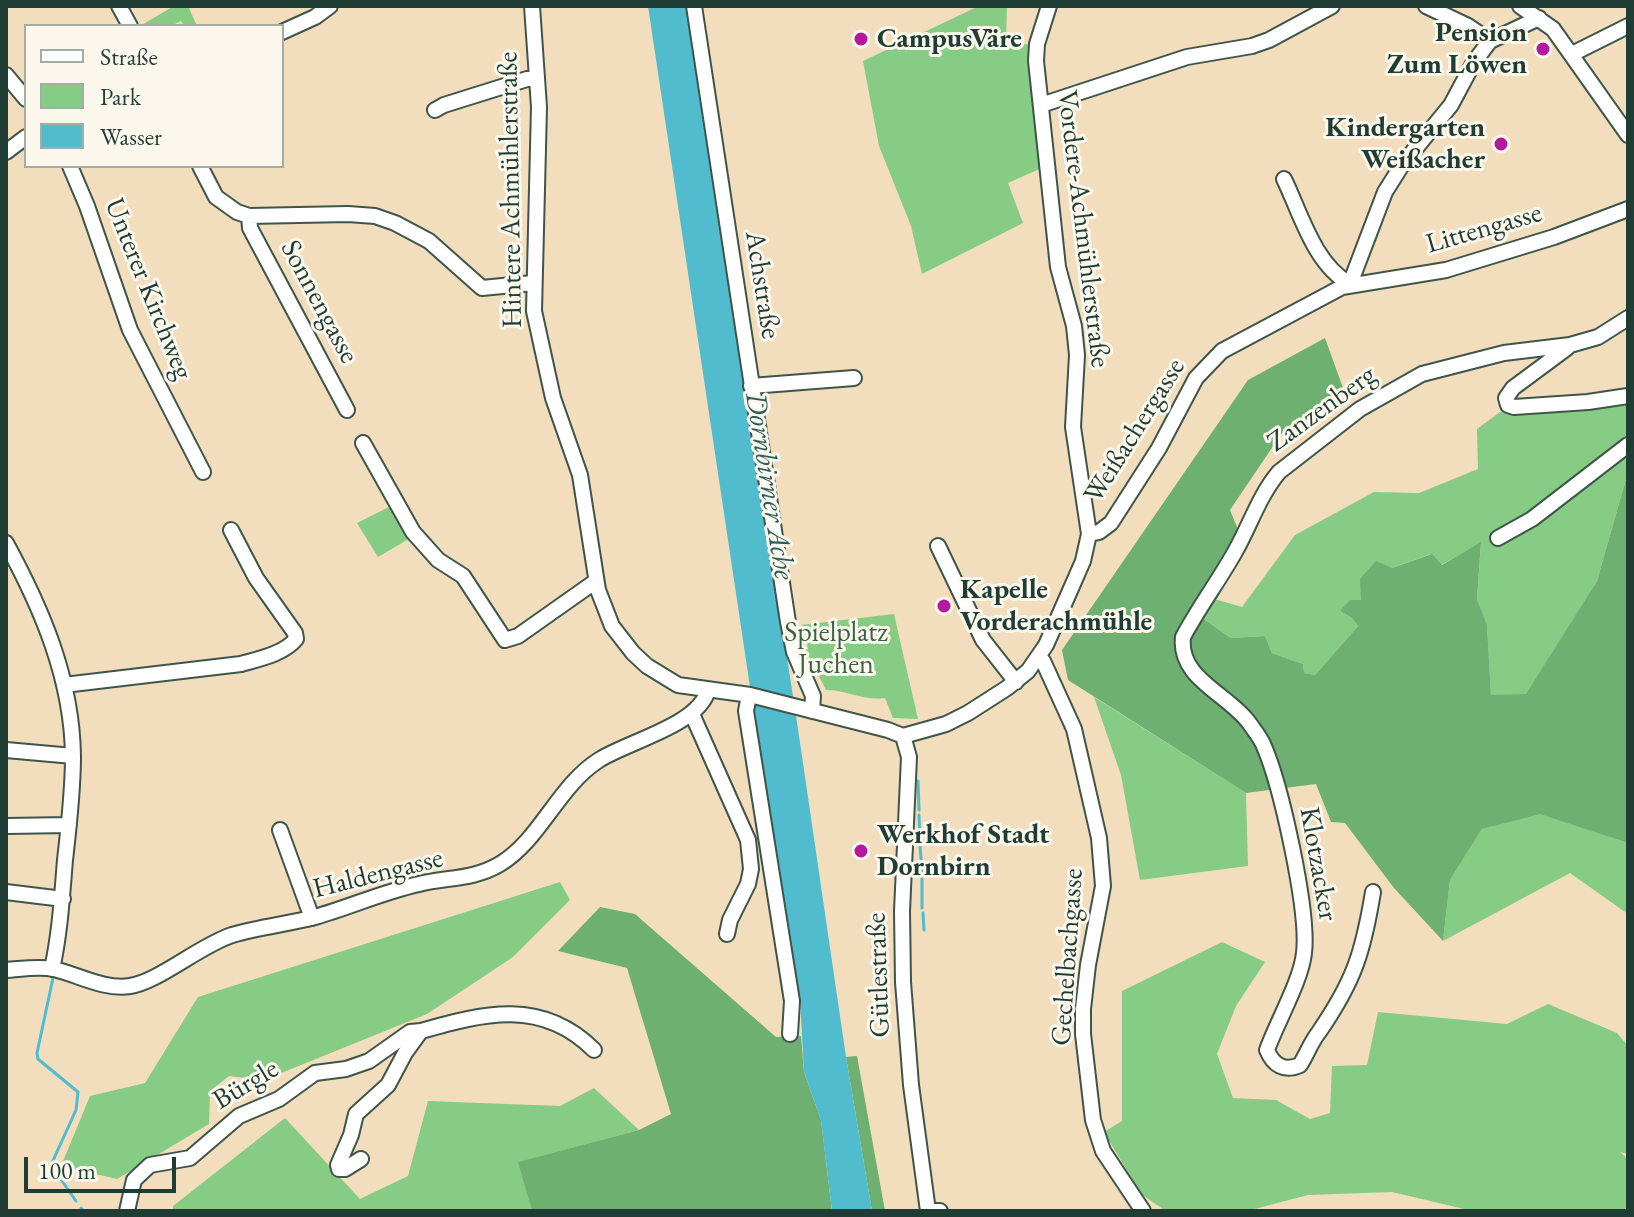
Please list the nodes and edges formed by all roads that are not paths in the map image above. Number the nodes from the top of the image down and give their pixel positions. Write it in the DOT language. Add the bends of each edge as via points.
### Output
graph roads {
  1 [pos="119,6"];
  2 [pos="330,6"];
  3 [pos="532,6"];
  4 [pos="694,6"];
  5 [pos="1049,6"];
  6 [pos="1332,6"];
  7 [pos="1426,6"];
  8 [pos="1520,6"];
  9 [pos="1539,18"];
  10 [pos="129,24"];
  11 [pos="1628,26"];
  12 [pos="284,31"];
  13 [pos="1490,41"];
  14 [pos="1572,54"];
  15 [pos="6,75"];
  16 [pos="537,79"];
  17 [pos="24,97"];
  18 [pos="1041,105"];
  19 [pos="435,110"];
  20 [pos="1628,135"];
  21 [pos="24,138"];
  22 [pos="6,152"];
  23 [pos="71,168"];
  24 [pos="201,168"];
  25 [pos="1284,179"];
  26 [pos="1628,209"];
  27 [pos="249,216"];
  28 [pos="533,283"];
  29 [pos="1350,284"];
  30 [pos="1628,318"];
  31 [pos="1570,345"];
  32 [pos="854,378"];
  33 [pos="751,386"];
  34 [pos="1628,396"];
  35 [pos="347,410"];
  36 [pos="363,443"];
  37 [pos="1628,445"];
  38 [pos="203,472"];
  39 [pos="231,530"];
  40 [pos="1089,534"];
  41 [pos="1498,538"];
  42 [pos="6,543"];
  43 [pos="938,546"];
  44 [pos="596,581"];
  45 [pos="1038,657"];
  46 [pos="1193,671"];
  47 [pos="1016,682"];
  48 [pos="64,685"];
  49 [pos="708,690"];
  50 [pos="748,695"];
  51 [pos="806,709"];
  52 [pos="692,714"];
  53 [pos="903,736"];
  54 [pos="6,750"];
  55 [pos="73,756"];
  56 [pos="763,814"];
  57 [pos="739,824"];
  58 [pos="69,825"];
  59 [pos="6,826"];
  60 [pos="280,830"];
  61 [pos="6,892"];
  62 [pos="1373,892"];
  63 [pos="63,899"];
  64 [pos="312,918"];
  65 [pos="727,934"];
  66 [pos="52,969"];
  67 [pos="6,970"];
  68 [pos="421,1031"];
  69 [pos="790,1034"];
  70 [pos="594,1050"];
  71 [pos="361,1159"];
  72 [pos="127,1211"];
  73 [pos="928,1211"];
  74 [pos="940,1211"];
  75 [pos="1143,1211"];
  1 -- 10 [label="street"];
  2 -- 12 [label="street"];
  3 -- 16 [label="street, Hintere Achmühlerstraße"];
  4 -- 33 [label="street, Achstraße"];
  5 -- 18 [label="street, Vordere-Achmühlerstraße" via="1037,44"];
  6 -- 18 [label="street" via="1261,43 1187,57"];
  7 -- 13 [label="street"];
  8 -- 9 [label="street"];
  9 -- 13 [label="street"];
  9 -- 14 [label="street"];
  11 -- 14 [label="street"];
  13 -- 29 [label="street" via="1451,105 1386,190"];
  14 -- 20 [label="street"];
  15 -- 17 [label="street"];
  16 -- 19 [label="street"];
  16 -- 28 [label="street, Hintere Achmühlerstraße"];
  18 -- 40 [label="street, Vordere-Achmühlerstraße" via="1058,267 1077,355 1073,427"];
  21 -- 22 [label="street"];
  23 -- 38 [label="street, Unterer Kirchweg" via="130,330"];
  24 -- 27 [label="street" via="216,197"];
  25 -- 29 [label="street" via="1321,254"];
  26 -- 29 [label="street, Littengasse" via="1446,270"];
  27 -- 28 [label="street" via="375,216 429,241 482,288"];
  27 -- 35 [label="street, Sonnengasse" via="250,228"];
  28 -- 44 [label="street, Hintere Achmühlerstraße" via="545,365 580,475"];
  29 -- 40 [label="street, Weißachergasse" via="1213,358 1111,523"];
  30 -- 31 [label="street, Zanzenberg" via="1598,337"];
  31 -- 34 [label="street, Zanzenberg" via="1513,388 1508,405"];
  31 -- 46 [label="street, Zanzenberg" via="1504,353 1422,374 1360,409 1279,472 1183,637 1181,652"];
  32 -- 33 [label="street"];
  33 -- 51 [label="street, Achstraße" via="788,622 813,696"];
  36 -- 44 [label="street" via="413,532 438,560 463,576 505,640"];
  37 -- 41 [label="street" via="1532,519"];
  39 -- 48 [label="street" via="256,578 295,633 293,644 241,664"];
  40 -- 45 [label="street, Vordere-Achmühlerstraße" via="1083,561"];
  42 -- 48 [label="street" via="41,611"];
  43 -- 47 [label="street" via="983,640"];
  44 -- 49 [label="street, Hintere Achmühlerstraße" via="612,626 633,653 671,682"];
  45 -- 47 [label="street, Vordere-Achmühlerstraße"];
  45 -- 75 [label="street, Gechelbachgasse" via="1074,729 1099,838 1103,886 1083,1009 1093,1120 1103,1151"];
  46 -- 62 [label="street, Klotzacker" via="1247,720 1263,744 1284,816 1305,938 1304,957 1267,1050 1278,1066 1300,1065 1342,996 1365,941"];
  47 -- 53 [label="street, Vordere-Achmühlerstraße" via="946,724"];
  48 -- 55 [label="street"];
  49 -- 50 [label="street"];
  49 -- 52 [label="street, Haldengasse"];
  50 -- 51 [label="street"];
  50 -- 56 [label="street"];
  51 -- 53 [label="street"];
  52 -- 57 [label="street"];
  52 -- 64 [label="street, Haldengasse" via="597,761 521,847 485,872 421,883"];
  53 -- 73 [label="street, Gütlestraße" via="909,757 903,982"];
  54 -- 55 [label="street"];
  55 -- 58 [label="street"];
  56 -- 57 [label="street"];
  56 -- 69 [label="street" via="792,1001"];
  57 -- 65 [label="street" via="748,840 751,869"];
  58 -- 59 [label="street"];
  58 -- 63 [label="street"];
  60 -- 64 [label="street"];
  61 -- 63 [label="street"];
  63 -- 66 [label="street"];
  64 -- 66 [label="street, Haldengasse" via="209,944 134,986 115,987"];
  66 -- 67 [label="street, Haldengasse"];
  68 -- 70 [label="street, Bürgle" via="489,1013 524,1015 556,1021"];
  68 -- 71 [label="street" via="388,1085 356,1114 339,1169"];
  68 -- 72 [label="street, Bürgle" via="410,1032 369,1061 315,1073 279,1099 239,1116 190,1158 150,1165 134,1180"];
  73 -- 74 [label="street"];
}
